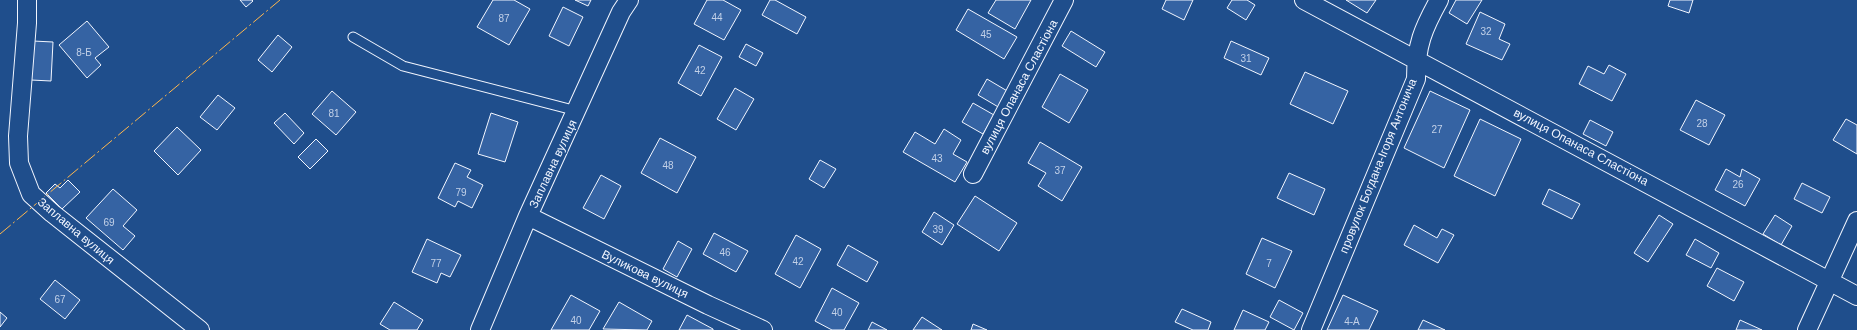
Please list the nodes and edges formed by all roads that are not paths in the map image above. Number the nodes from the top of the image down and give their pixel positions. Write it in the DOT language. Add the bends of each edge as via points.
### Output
graph roads {
  1 [pos="27,0"];
  2 [pos="629,0"];
  3 [pos="1064,0"];
  4 [pos="1304,0"];
  5 [pos="1439,0"];
  6 [pos="353,37"];
  7 [pos="1416,58"];
  8 [pos="577,111"];
  9 [pos="973,174"];
  10 [pos="528,216"];
  11 [pos="1857,221"];
  12 [pos="1830,281"];
  13 [pos="1857,296"];
  14 [pos="200,330"];
  15 [pos="480,330"];
  16 [pos="763,330"];
  17 [pos="1311,330"];
  18 [pos="1807,330"];
  1 -- 14 [label="street, Заплавна вулиця" via="18,136 19,163 31,194"];
  2 -- 8 [label="street, Заплавна вулиця" via="621,12"];
  3 -- 9 [label="street, вулиця Опанаса Сластіона"];
  4 -- 7 [label="street, вулиця Опанаса Сластіона"];
  5 -- 7 [label="street, провулок Богдана-Ігоря Антонича" via="1424,28"];
  6 -- 8 [label="lane" via="403,66"];
  7 -- 12 [label="street, вулиця Опанаса Сластіона"];
  7 -- 17 [label="street, провулок Богдана-Ігоря Антонича" via="1416,79"];
  8 -- 10 [label="street, Заплавна вулиця"];
  10 -- 15 [label="street, Заплавна вулиця"];
  10 -- 16 [label="street, Вуликова вулиця"];
  11 -- 12 [label="street"];
  12 -- 13 [label="street, вулиця Опанаса Сластіона"];
  12 -- 18 [label="street"];
}
